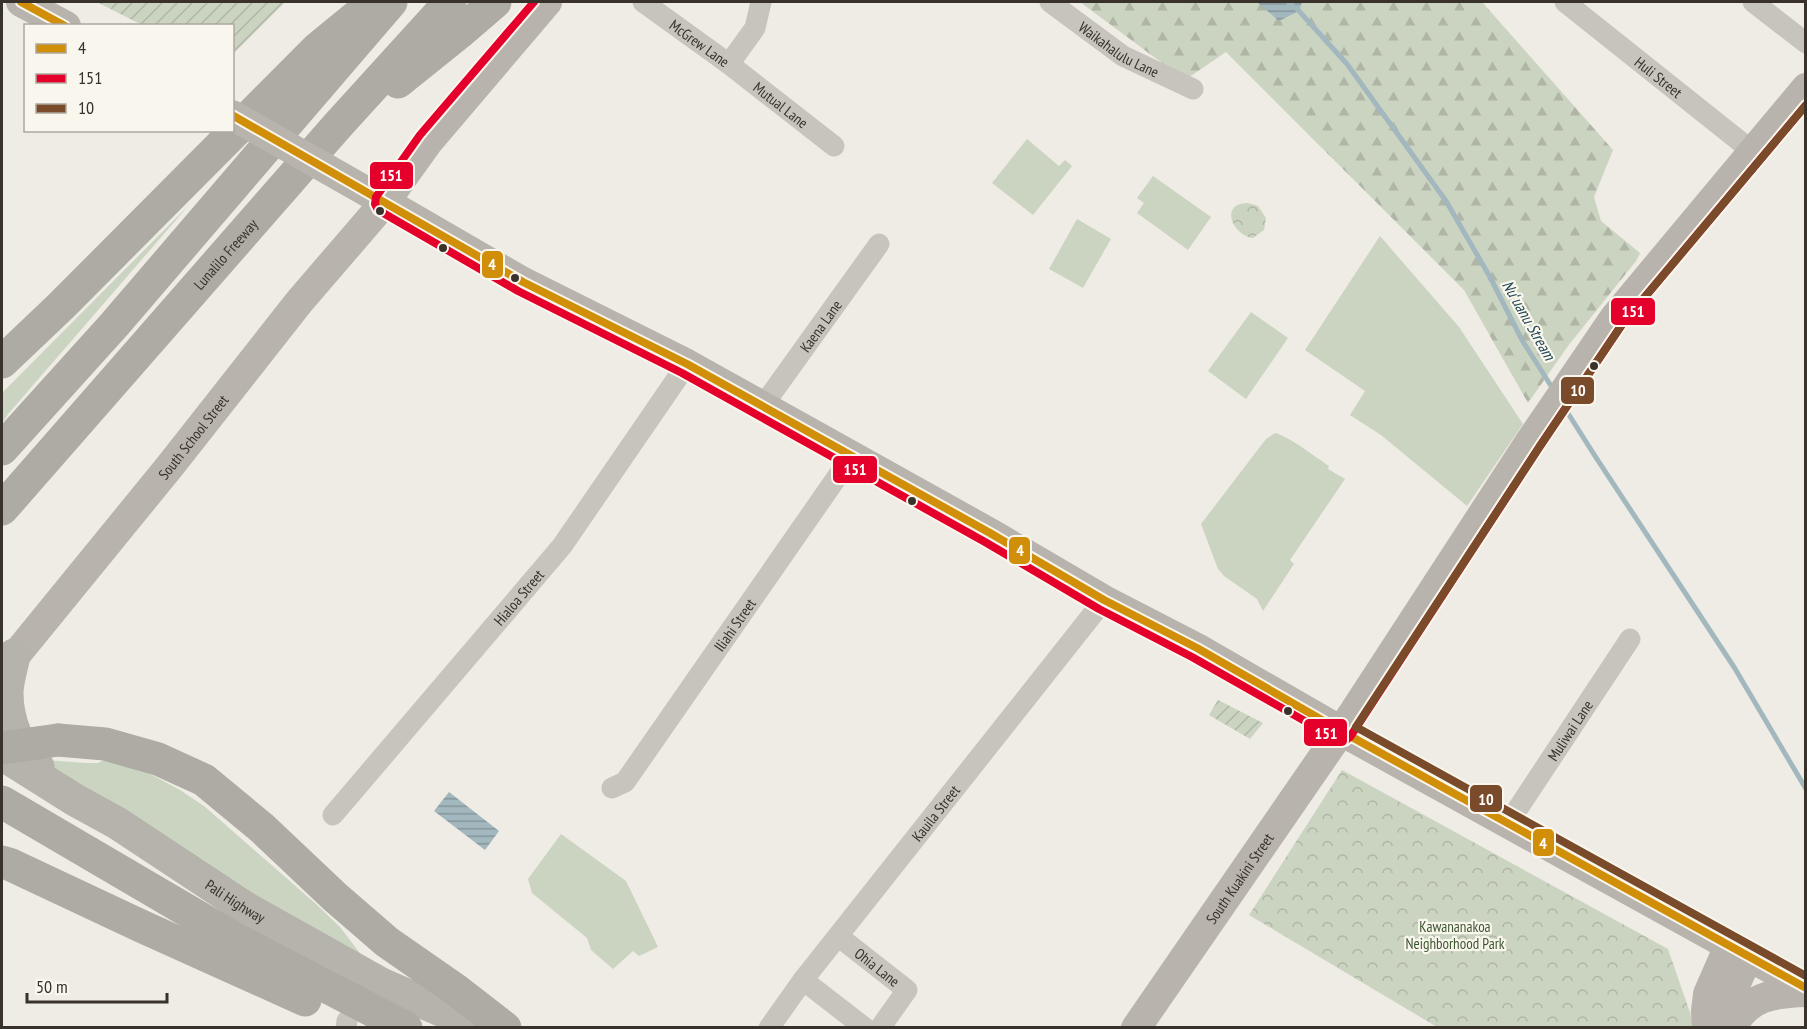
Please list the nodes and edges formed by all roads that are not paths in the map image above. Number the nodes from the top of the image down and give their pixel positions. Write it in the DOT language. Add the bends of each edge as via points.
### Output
graph roads {
  1 [pos="21,2"];
  2 [pos="375,2"];
  3 [pos="391,2"];
  4 [pos="450,2"];
  5 [pos="495,2"];
  6 [pos="547,2"];
  7 [pos="643,2"];
  8 [pos="761,2"];
  9 [pos="1050,2"];
  10 [pos="1565,2"];
  11 [pos="1753,2"];
  12 [pos="62,24"];
  13 [pos="1806,43"];
  14 [pos="729,64"];
  15 [pos="1806,88"];
  16 [pos="1193,89"];
  17 [pos="234,117"];
  18 [pos="338,125"];
  19 [pos="834,146"];
  20 [pos="1752,151"];
  21 [pos="385,202"];
  22 [pos="879,244"];
  23 [pos="2,362"];
  24 [pos="687,364"];
  25 [pos="762,407"];
  26 [pos="2,449"];
  27 [pos="851,457"];
  28 [pos="40,465"];
  29 [pos="2,509"];
  30 [pos="2,516"];
  31 [pos="1104,600"];
  32 [pos="1630,639"];
  33 [pos="8,663"];
  34 [pos="1341,731"];
  35 [pos="2,748"];
  36 [pos="2,754"];
  37 [pos="612,788"];
  38 [pos="75,800"];
  39 [pos="2,802"];
  40 [pos="333,815"];
  41 [pos="1509,822"];
  42 [pos="2,862"];
  43 [pos="838,936"];
  44 [pos="1738,951"];
  45 [pos="803,980"];
  46 [pos="1806,990"];
  47 [pos="352,1025"];
  48 [pos="406,1028"];
  49 [pos="482,1028"];
  50 [pos="505,1028"];
  51 [pos="768,1028"];
  52 [pos="865,1028"];
  53 [pos="880,1028"];
  54 [pos="1136,1028"];
  55 [pos="1707,1028"];
  56 [pos="1719,1028"];
  57 [pos="1731,1028"];
  1 -- 12 [label="main road"];
  2 -- 23 [label="highway" via="318,48"];
  3 -- 26 [label="highway" via="114,325"];
  4 -- 18 [label="highway, Lunalilo Freeway"];
  5 -- 18 [label="highway" via="418,67"];
  6 -- 21 [label="main road, South School Street" via="428,142"];
  7 -- 14 [label="street, McGrew Lane"];
  8 -- 14 [label="street, McGrew Lane" via="755,28"];
  9 -- 16 [label="street, Waikahalulu Lane" via="1123,56"];
  10 -- 20 [label="street, Huli Street"];
  11 -- 13 [label="street"];
  14 -- 19 [label="street, Mutual Lane"];
  15 -- 20 [label="main road, South Kuakini Street"];
  17 -- 21 [label="main road, bridge"];
  18 -- 28 [label="highway, Lunalilo Freeway"];
  20 -- 34 [label="main road, South Kuakini Street" via="1615,317"];
  21 -- 24 [label="main road" via="524,282"];
  21 -- 33 [label="main road, South School Street" via="299,302"];
  22 -- 25 [label="street, Kaena Lane"];
  24 -- 25 [label="main road"];
  24 -- 40 [label="street, Hialoa Street" via="562,546"];
  25 -- 27 [label="main road"];
  27 -- 31 [label="main road"];
  27 -- 37 [label="street, Iliahi Street" via="625,782"];
  28 -- 29 [label="highway, Lunalilo Freeway"];
  28 -- 30 [label="highway"];
  31 -- 34 [label="main road"];
  31 -- 43 [label="street, Kauila Street"];
  32 -- 41 [label="street, Muliwai Lane"];
  33 -- 38 [label="main road" via="7,692 14,729 29,759"];
  34 -- 41 [label="main road"];
  34 -- 54 [label="main road, South Kuakini Street"];
  35 -- 50 [label="highway, bridge" via="58,740 105,744 158,759 204,780 387,942"];
  36 -- 38 [label="main road, Pali Highway"];
  38 -- 49 [label="main road, Pali Highway" via="117,823 244,908 371,979"];
  39 -- 48 [label="highway, Pali Highway" via="239,941"];
  41 -- 44 [label="main road"];
  42 -- 47 [label="highway" via="280,988"];
  43 -- 45 [label="street, Kauila Street"];
  43 -- 53 [label="street, Ohia Lane" via="908,990"];
  44 -- 46 [label="main road"];
  44 -- 55 [label="main road" via="1708,994"];
  44 -- 56 [label="main road" via="1730,996"];
  45 -- 51 [label="street, Kauila Street"];
  45 -- 52 [label="street"];
  46 -- 57 [label="main road" via="1758,999 1739,1015"];
}
